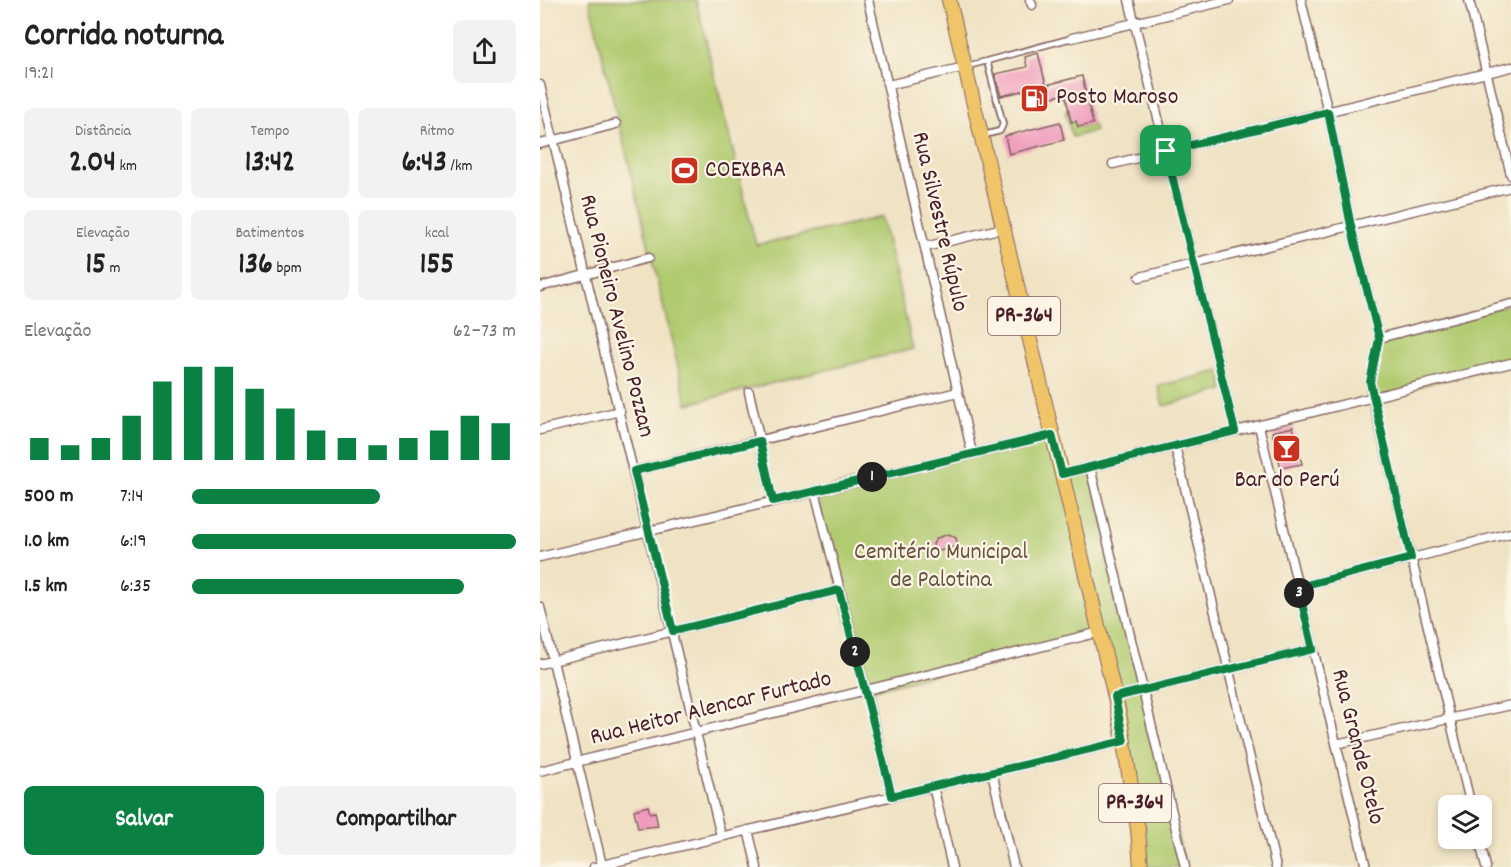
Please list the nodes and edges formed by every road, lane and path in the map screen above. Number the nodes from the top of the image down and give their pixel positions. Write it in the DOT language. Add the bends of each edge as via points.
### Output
graph roads {
  1 [pos="868,0"];
  2 [pos="949,0"];
  3 [pos="1129,0"];
  4 [pos="1229,0"];
  5 [pos="1301,0"];
  6 [pos="1469,0"];
  7 [pos="1134,23"];
  8 [pos="1072,38"];
  9 [pos="987,61"];
  10 [pos="966,67"];
  11 [pos="1511,67"];
  12 [pos="1487,73"];
  13 [pos="540,85"];
  14 [pos="888,85"];
  15 [pos="1328,112"];
  16 [pos="616,124"];
  17 [pos="982,136"];
  18 [pos="553,140"];
  19 [pos="540,144"];
  20 [pos="1166,151"];
  21 [pos="1113,164"];
  22 [pos="1511,175"];
  23 [pos="1511,187"];
  24 [pos="1351,226"];
  25 [pos="1003,228"];
  26 [pos="925,247"];
  27 [pos="648,258"];
  28 [pos="1193,263"];
  29 [pos="587,274"];
  30 [pos="1140,277"];
  31 [pos="540,287"];
  32 [pos="1511,304"];
  33 [pos="1379,338"];
  34 [pos="1511,363"];
  35 [pos="749,392"];
  36 [pos="958,392"];
  37 [pos="1372,398"];
  38 [pos="620,411"];
  39 [pos="1259,426"];
  40 [pos="540,430"];
  41 [pos="1235,431"];
  42 [pos="1052,435"];
  43 [pos="760,441"];
  44 [pos="1175,446"];
  45 [pos="972,453"];
  46 [pos="1090,467"];
  47 [pos="634,471"];
  48 [pos="1062,474"];
  49 [pos="815,491"];
  50 [pos="773,501"];
  51 [pos="649,531"];
  52 [pos="1511,533"];
  53 [pos="540,557"];
  54 [pos="1411,558"];
  55 [pos="1298,587"];
  56 [pos="839,590"];
  57 [pos="540,607"];
  58 [pos="673,631"];
  59 [pos="1100,632"];
  60 [pos="1313,649"];
  61 [pos="553,661"];
  62 [pos="540,664"];
  63 [pos="1228,669"];
  64 [pos="1143,690"];
  65 [pos="864,692"];
  66 [pos="1115,697"];
  67 [pos="1511,705"];
  68 [pos="1450,718"];
  69 [pos="697,732"];
  70 [pos="1124,741"];
  71 [pos="1336,744"];
  72 [pos="577,762"];
  73 [pos="540,771"];
  74 [pos="992,772"];
  75 [pos="933,786"];
  76 [pos="1468,795"];
  77 [pos="892,796"];
  78 [pos="748,830"];
  79 [pos="721,836"];
  80 [pos="1482,849"];
  81 [pos="598,866"];
  82 [pos="1364,866"];
  83 [pos="757,867"];
  84 [pos="952,867"];
  85 [pos="1014,867"];
  86 [pos="1141,867"];
  87 [pos="1185,867"];
  88 [pos="1276,867"];
  89 [pos="1486,867"];
  1 -- 14 [label="street, Rua Silvestre Rúpulo"];
  2 -- 10 [label="main road, PR-364"];
  3 -- 7 [label="street"];
  4 -- 7 [label="street"];
  5 -- 15 [label="street"];
  6 -- 12 [label="street"];
  7 -- 8 [label="street"];
  7 -- 20 [label="street"];
  8 -- 9 [label="lane"];
  9 -- 10 [label="lane"];
  9 -- 17 [label="lane" via="1003,124 1000,131"];
  10 -- 14 [label="street"];
  10 -- 17 [label="main road, PR-364"];
  11 -- 12 [label="street"];
  12 -- 15 [label="street"];
  12 -- 22 [label="street"];
  13 -- 18 [label="street, Rua Pioneiro Avelino Pozzan"];
  14 -- 26 [label="street, Rua Silvestre Rúpulo"];
  15 -- 20 [label="street"];
  15 -- 24 [label="street"];
  16 -- 18 [label="street"];
  17 -- 25 [label="main road, PR-364"];
  18 -- 19 [label="street"];
  18 -- 29 [label="street, Rua Pioneiro Avelino Pozzan"];
  20 -- 21 [label="street"];
  20 -- 28 [label="street"];
  23 -- 24 [label="street"];
  24 -- 28 [label="street"];
  24 -- 33 [label="street"];
  25 -- 26 [label="street"];
  25 -- 42 [label="main road, PR-364"];
  26 -- 36 [label="street, Rua Silvestre Rúpulo"];
  27 -- 29 [label="street"];
  28 -- 30 [label="street"];
  28 -- 41 [label="street"];
  29 -- 31 [label="street"];
  29 -- 38 [label="street, Rua Pioneiro Avelino Pozzan"];
  32 -- 33 [label="street"];
  33 -- 37 [label="street" via="1370,382"];
  34 -- 37 [label="street"];
  35 -- 43 [label="street"];
  36 -- 43 [label="street"];
  36 -- 45 [label="street, Rua Silvestre Rúpulo"];
  37 -- 39 [label="street"];
  37 -- 54 [label="street"];
  38 -- 40 [label="street"];
  38 -- 47 [label="street, Rua Pioneiro Avelino Pozzan"];
  39 -- 41 [label="street"];
  39 -- 55 [label="street, Rua Grande Otelo"];
  41 -- 44 [label="street"];
  42 -- 45 [label="street"];
  42 -- 48 [label="main road, PR-364"];
  43 -- 47 [label="street"];
  43 -- 50 [label="street"];
  44 -- 46 [label="street"];
  44 -- 63 [label="street"];
  45 -- 49 [label="street"];
  46 -- 48 [label="street"];
  46 -- 64 [label="street"];
  47 -- 51 [label="street, Rua Pioneiro Avelino Pozzan"];
  48 -- 59 [label="main road, PR-364"];
  49 -- 50 [label="street"];
  49 -- 56 [label="street"];
  50 -- 51 [label="street"];
  51 -- 53 [label="street"];
  51 -- 58 [label="street, Rua Pioneiro Avelino Pozzan"];
  52 -- 54 [label="street"];
  54 -- 55 [label="street"];
  54 -- 68 [label="street"];
  55 -- 60 [label="street, Rua Grande Otelo"];
  56 -- 58 [label="street"];
  56 -- 65 [label="street"];
  57 -- 61 [label="street"];
  58 -- 61 [label="street"];
  58 -- 69 [label="street, Rua Pioneiro Avelino Pozzan"];
  59 -- 65 [label="street, Rua Heitor Alencar Furtado"];
  59 -- 66 [label="main road, PR-364"];
  60 -- 63 [label="street"];
  60 -- 71 [label="street, Rua Grande Otelo"];
  61 -- 62 [label="street"];
  61 -- 72 [label="street"];
  63 -- 64 [label="street"];
  63 -- 88 [label="street"];
  64 -- 66 [label="street"];
  64 -- 87 [label="street"];
  65 -- 69 [label="street, Rua Heitor Alencar Furtado"];
  65 -- 77 [label="street"];
  66 -- 70 [label="main road, PR-364"];
  67 -- 68 [label="street"];
  68 -- 71 [label="street"];
  68 -- 76 [label="street"];
  69 -- 72 [label="street, Rua Heitor Alencar Furtado"];
  69 -- 79 [label="street, Rua Pioneiro Avelino Pozzan"];
  70 -- 74 [label="street"];
  70 -- 86 [label="main road, PR-364"];
  71 -- 82 [label="street, Rua Grande Otelo"];
  72 -- 73 [label="street, Rua Heitor Alencar Furtado"];
  72 -- 81 [label="street"];
  74 -- 75 [label="street"];
  74 -- 85 [label="street"];
  75 -- 77 [label="street"];
  75 -- 84 [label="street"];
  77 -- 78 [label="street"];
  78 -- 79 [label="street"];
  78 -- 83 [label="street"];
  79 -- 81 [label="street"];
  80 -- 89 [label="street"];
}
